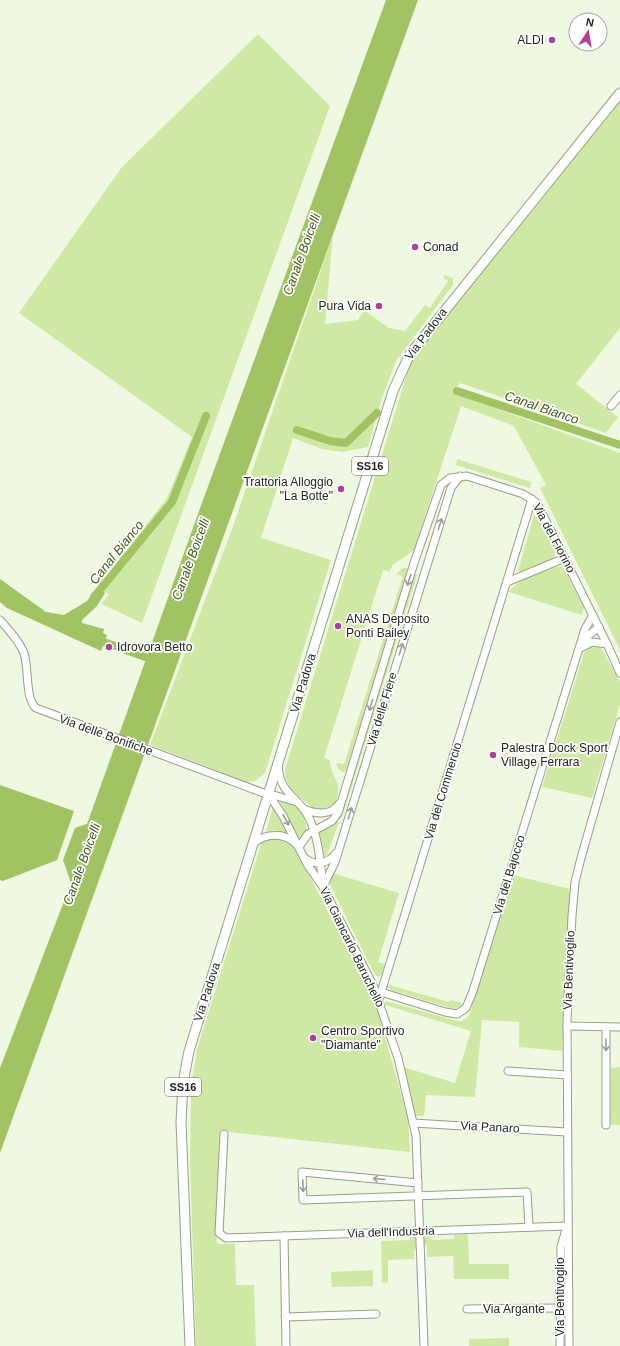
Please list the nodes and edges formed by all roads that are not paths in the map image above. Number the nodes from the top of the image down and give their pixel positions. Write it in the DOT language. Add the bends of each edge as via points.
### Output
graph roads {
  1 [pos="620,93"];
  2 [pos="620,395"];
  3 [pos="611,406"];
  4 [pos="460,476"];
  5 [pos="532,499"];
  6 [pos="565,558"];
  7 [pos="414,564"];
  8 [pos="426,568"];
  9 [pos="507,582"];
  10 [pos="593,615"];
  11 [pos="0,620"];
  12 [pos="599,627"];
  13 [pos="608,645"];
  14 [pos="581,648"];
  15 [pos="578,656"];
  16 [pos="620,656"];
  17 [pos="619,671"];
  18 [pos="620,722"];
  19 [pos="278,764"];
  20 [pos="268,795"];
  21 [pos="342,800"];
  22 [pos="297,802"];
  23 [pos="303,808"];
  24 [pos="314,831"];
  25 [pos="253,844"];
  26 [pos="299,847"];
  27 [pos="338,850"];
  28 [pos="303,856"];
  29 [pos="320,863"];
  30 [pos="323,887"];
  31 [pos="380,996"];
  32 [pos="568,1026"];
  33 [pos="606,1027"];
  34 [pos="620,1027"];
  35 [pos="508,1071"];
  36 [pos="567,1075"];
  37 [pos="413,1123"];
  38 [pos="606,1125"];
  39 [pos="567,1132"];
  40 [pos="224,1134"];
  41 [pos="418,1182"];
  42 [pos="418,1196"];
  43 [pos="567,1226"];
  44 [pos="529,1227"];
  45 [pos="419,1231"];
  46 [pos="284,1236"];
  47 [pos="560,1308"];
  48 [pos="467,1309"];
  49 [pos="376,1314"];
  50 [pos="286,1317"];
  51 [pos="190,1346"];
  52 [pos="286,1346"];
  53 [pos="424,1346"];
  54 [pos="560,1346"];
  55 [pos="569,1346"];
  1 -- 19 [label="main road, Via Padova / SS16" via="468,280 402,367"];
  2 -- 3 [label="street"];
  4 -- 5 [label="street, Via del Fiorino" via="486,482"];
  4 -- 7 [label="street, Via delle Fiere" via="441,484"];
  8 -- 4 [label="street, Via delle Fiere, one-way" via="451,488"];
  5 -- 6 [label="street, Via del Fiorino" via="542,511"];
  5 -- 9 [label="street, Via del Commercio"];
  6 -- 9 [label="street"];
  6 -- 10 [label="street, Via del Fiorino"];
  7 -- 8 [label="street"];
  7 -- 21 [label="street, Via delle Fiere, one-way"];
  27 -- 8 [label="street, Via delle Fiere, one-way"];
  9 -- 31 [label="street, Via del Commercio"];
  10 -- 12 [label="street, Via del Fiorino"];
  10 -- 15 [label="street, Via del Bajocco" via="586,624"];
  11 -- 20 [label="street, Via delle Bonifiche" via="17,640 24,656 30,701 33,706"];
  12 -- 13 [label="street, Via del Fiorino"];
  12 -- 14 [label="street, Via del Bajocco" via="590,634"];
  13 -- 14 [label="street" via="592,642"];
  13 -- 16 [label="street, Via del Fiorino"];
  13 -- 17 [label="street, Via del Fiorino"];
  14 -- 15 [label="street, Via del Bajocco"];
  15 -- 31 [label="street, Via del Bajocco" via="466,1008 457,1014"];
  18 -- 32 [label="street, Via Bentivoglio" via="575,882"];
  19 -- 20 [label="main road, Via Padova / SS16"];
  19 -- 22 [label="street" via="283,787"];
  20 -- 22 [label="street, Via delle Bonifiche"];
  20 -- 25 [label="main road, Via Padova / SS16"];
  20 -- 26 [label="street, Via Giancarlo Baruchello, one-way" via="278,807"];
  21 -- 23 [label="street" via="337,807 328,812 313,813"];
  21 -- 24 [label="street, Via delle Fiere" via="332,821"];
  22 -- 23 [label="street"];
  23 -- 24 [label="street"];
  24 -- 26 [label="street, Via delle Fiere" via="308,834"];
  24 -- 29 [label="street"];
  25 -- 26 [label="street" via="262,837 275,835 292,840"];
  25 -- 51 [label="main road, Via Padova / SS16" via="195,1029 184,1073 181,1122"];
  26 -- 28 [label="street, Via Giancarlo Baruchello"];
  27 -- 29 [label="street" via="330,860"];
  27 -- 30 [label="street, Via delle Fiere"];
  28 -- 29 [label="street" via="308,861"];
  28 -- 30 [label="street, Via Giancarlo Baruchello"];
  29 -- 30 [label="street"];
  30 -- 31 [label="street, Via Giancarlo Baruchello"];
  31 -- 37 [label="street, Via Giancarlo Baruchello"];
  32 -- 33 [label="street"];
  32 -- 36 [label="street, Via Bentivoglio"];
  33 -- 34 [label="street"];
  33 -- 38 [label="street, one-way"];
  35 -- 36 [label="street"];
  36 -- 39 [label="street, Via Bentivoglio"];
  37 -- 39 [label="street, Via Panaro"];
  37 -- 41 [label="street, Via Giancarlo Baruchello"];
  39 -- 43 [label="street, Via Bentivoglio"];
  40 -- 46 [label="street, Via dell'Industria" via="219,1230 221,1235 226,1238"];
  41 -- 42 [label="street, Via Giancarlo Baruchello"];
  41 -- 42 [label="street, one-way" via="302,1172 303,1200"];
  42 -- 44 [label="street" via="527,1192"];
  42 -- 45 [label="street, Via Giancarlo Baruchello"];
  43 -- 44 [label="street, Via dell'Industria"];
  43 -- 47 [label="street, Via Bentivoglio" via="561,1247"];
  43 -- 55 [label="street, Via Bentivoglio" via="570,1235"];
  44 -- 45 [label="street, Via dell'Industria"];
  45 -- 46 [label="street, Via dell'Industria"];
  45 -- 53 [label="street, Via Giancarlo Baruchello"];
  46 -- 50 [label="street"];
  47 -- 48 [label="street, Via Argante"];
  47 -- 54 [label="street, Via Bentivoglio"];
  49 -- 50 [label="street"];
  50 -- 52 [label="street"];
}
